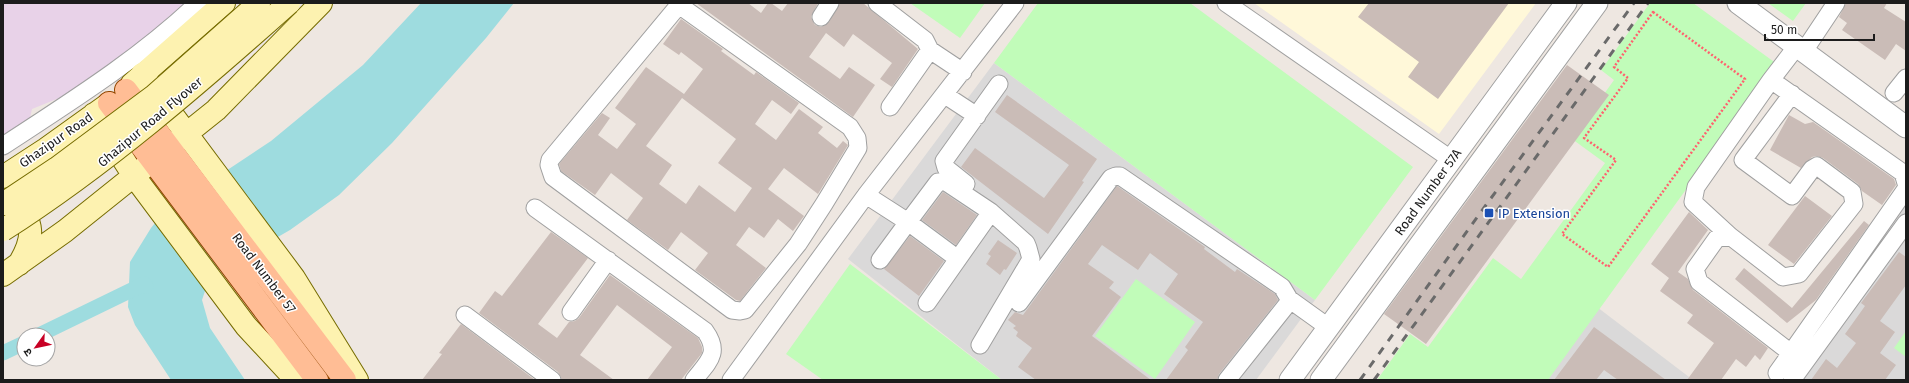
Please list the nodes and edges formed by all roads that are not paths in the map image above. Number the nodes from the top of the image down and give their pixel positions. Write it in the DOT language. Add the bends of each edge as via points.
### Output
graph roads {
  1 [pos="259,3"];
  2 [pos="289,3"];
  3 [pos="321,3"];
  4 [pos="830,3"];
  5 [pos="877,3"];
  6 [pos="1015,3"];
  7 [pos="1226,3"];
  8 [pos="1566,3"];
  9 [pos="1597,3"];
  10 [pos="1738,3"];
  11 [pos="1836,3"];
  12 [pos="680,4"];
  13 [pos="213,5"];
  14 [pos="821,17"];
  15 [pos="1800,49"];
  16 [pos="930,50"];
  17 [pos="262,63"];
  18 [pos="963,72"];
  19 [pos="142,74"];
  20 [pos="1906,78"];
  21 [pos="1771,80"];
  22 [pos="999,84"];
  23 [pos="1894,93"];
  24 [pos="1792,94"];
  25 [pos="945,95"];
  26 [pos="110,102"];
  27 [pos="890,107"];
  28 [pos="977,116"];
  29 [pos="1906,127"];
  30 [pos="187,133"];
  31 [pos="3,146"];
  32 [pos="161,154"];
  33 [pos="1452,160"];
  34 [pos="175,172"];
  35 [pos="134,176"];
  36 [pos="3,177"];
  37 [pos="1906,183"];
  38 [pos="1906,189"];
  39 [pos="866,195"];
  40 [pos="3,197"];
  41 [pos="3,204"];
  42 [pos="535,208"];
  43 [pos="991,212"];
  44 [pos="908,222"];
  45 [pos="1906,223"];
  46 [pos="3,230"];
  47 [pos="1730,236"];
  48 [pos="1039,241"];
  49 [pos="798,244"];
  50 [pos="820,258"];
  51 [pos="958,259"];
  52 [pos="608,260"];
  53 [pos="880,260"];
  54 [pos="11,270"];
  55 [pos="1289,299"];
  56 [pos="927,303"];
  57 [pos="1019,303"];
  58 [pos="571,312"];
  59 [pos="465,315"];
  60 [pos="1328,327"];
  61 [pos="980,345"];
  62 [pos="1791,353"];
  63 [pos="1784,376"];
  64 [pos="296,380"];
  65 [pos="316,380"];
  66 [pos="345,380"];
  67 [pos="358,380"];
  68 [pos="552,380"];
  69 [pos="694,380"];
  70 [pos="731,380"];
  71 [pos="1227,380"];
  72 [pos="1290,380"];
  73 [pos="1321,380"];
  1 -- 41 [label="main road, Ghazipur Road Flyover, bridge" via="155,95 57,168"];
  2 -- 46 [label="main road, Ghazipur Road Flyover, bridge" via="110,156"];
  3 -- 17 [label="main road"];
  4 -- 14 [label="street"];
  5 -- 16 [label="street" via="925,40"];
  6 -- 18 [label="street"];
  7 -- 33 [label="street"];
  8 -- 33 [label="street, Road Number 57A"];
  9 -- 73 [label="street, Road Number 57A"];
  10 -- 15 [label="street"];
  11 -- 15 [label="street"];
  12 -- 49 [label="street" via="850,127 857,138 858,148"];
  12 -- 49 [label="street" via="550,160 550,171 553,177 736,311 745,310"];
  13 -- 17 [label="main road" via="228,38 249,58"];
  13 -- 19 [label="main road, Ghazipur Road"];
  13 -- 31 [label="street" via="169,30 107,76"];
  15 -- 21 [label="street"];
  15 -- 29 [label="street"];
  16 -- 18 [label="street"];
  16 -- 27 [label="street"];
  17 -- 30 [label="main road" via="216,110"];
  18 -- 25 [label="street"];
  19 -- 26 [label="main road, Ghazipur Road"];
  19 -- 30 [label="main road"];
  20 -- 23 [label="street"];
  21 -- 24 [label="street"];
  21 -- 47 [label="street" via="1696,186 1693,202"];
  22 -- 28 [label="street"];
  24 -- 37 [label="street" via="1903,173"];
  24 -- 47 [label="street" via="1743,160 1792,196 1817,166 1852,192 1854,204 1799,274 1783,277"];
  25 -- 28 [label="street"];
  25 -- 39 [label="street"];
  26 -- 32 [label="main road"];
  26 -- 35 [label="main road"];
  26 -- 36 [label="main road, Ghazipur Road"];
  28 -- 48 [label="street" via="944,161 945,166"];
  30 -- 32 [label="main road"];
  30 -- 67 [label="main road" via="294,278"];
  32 -- 34 [label="main road"];
  32 -- 35 [label="main road"];
  33 -- 60 [label="street, Road Number 57A"];
  34 -- 65 [label="main road, Road Number 57" via="254,294"];
  34 -- 66 [label="main road, Road Number 57" via="271,282"];
  35 -- 54 [label="main road"];
  35 -- 64 [label="main road" via="246,326"];
  38 -- 62 [label="street"];
  39 -- 44 [label="street"];
  39 -- 50 [label="street"];
  40 -- 54 [label="main road" via="20,208 30,223 32,232 28,247"];
  42 -- 52 [label="street"];
  43 -- 44 [label="street" via="941,181"];
  43 -- 51 [label="street"];
  43 -- 61 [label="street" via="1026,243 1030,259"];
  44 -- 51 [label="street"];
  44 -- 53 [label="street"];
  45 -- 63 [label="street"];
  47 -- 62 [label="street" via="1718,238 1695,269 1699,282"];
  49 -- 50 [label="street"];
  50 -- 70 [label="street"];
  51 -- 56 [label="street"];
  52 -- 58 [label="street"];
  52 -- 69 [label="street" via="705,331 713,347 712,356"];
  55 -- 57 [label="street" via="1282,288 1120,176 1116,176 1111,178"];
  55 -- 60 [label="street"];
  55 -- 71 [label="street"];
  59 -- 68 [label="street"];
  60 -- 72 [label="street, Road Number 57A"];
  62 -- 63 [label="street"];
}
